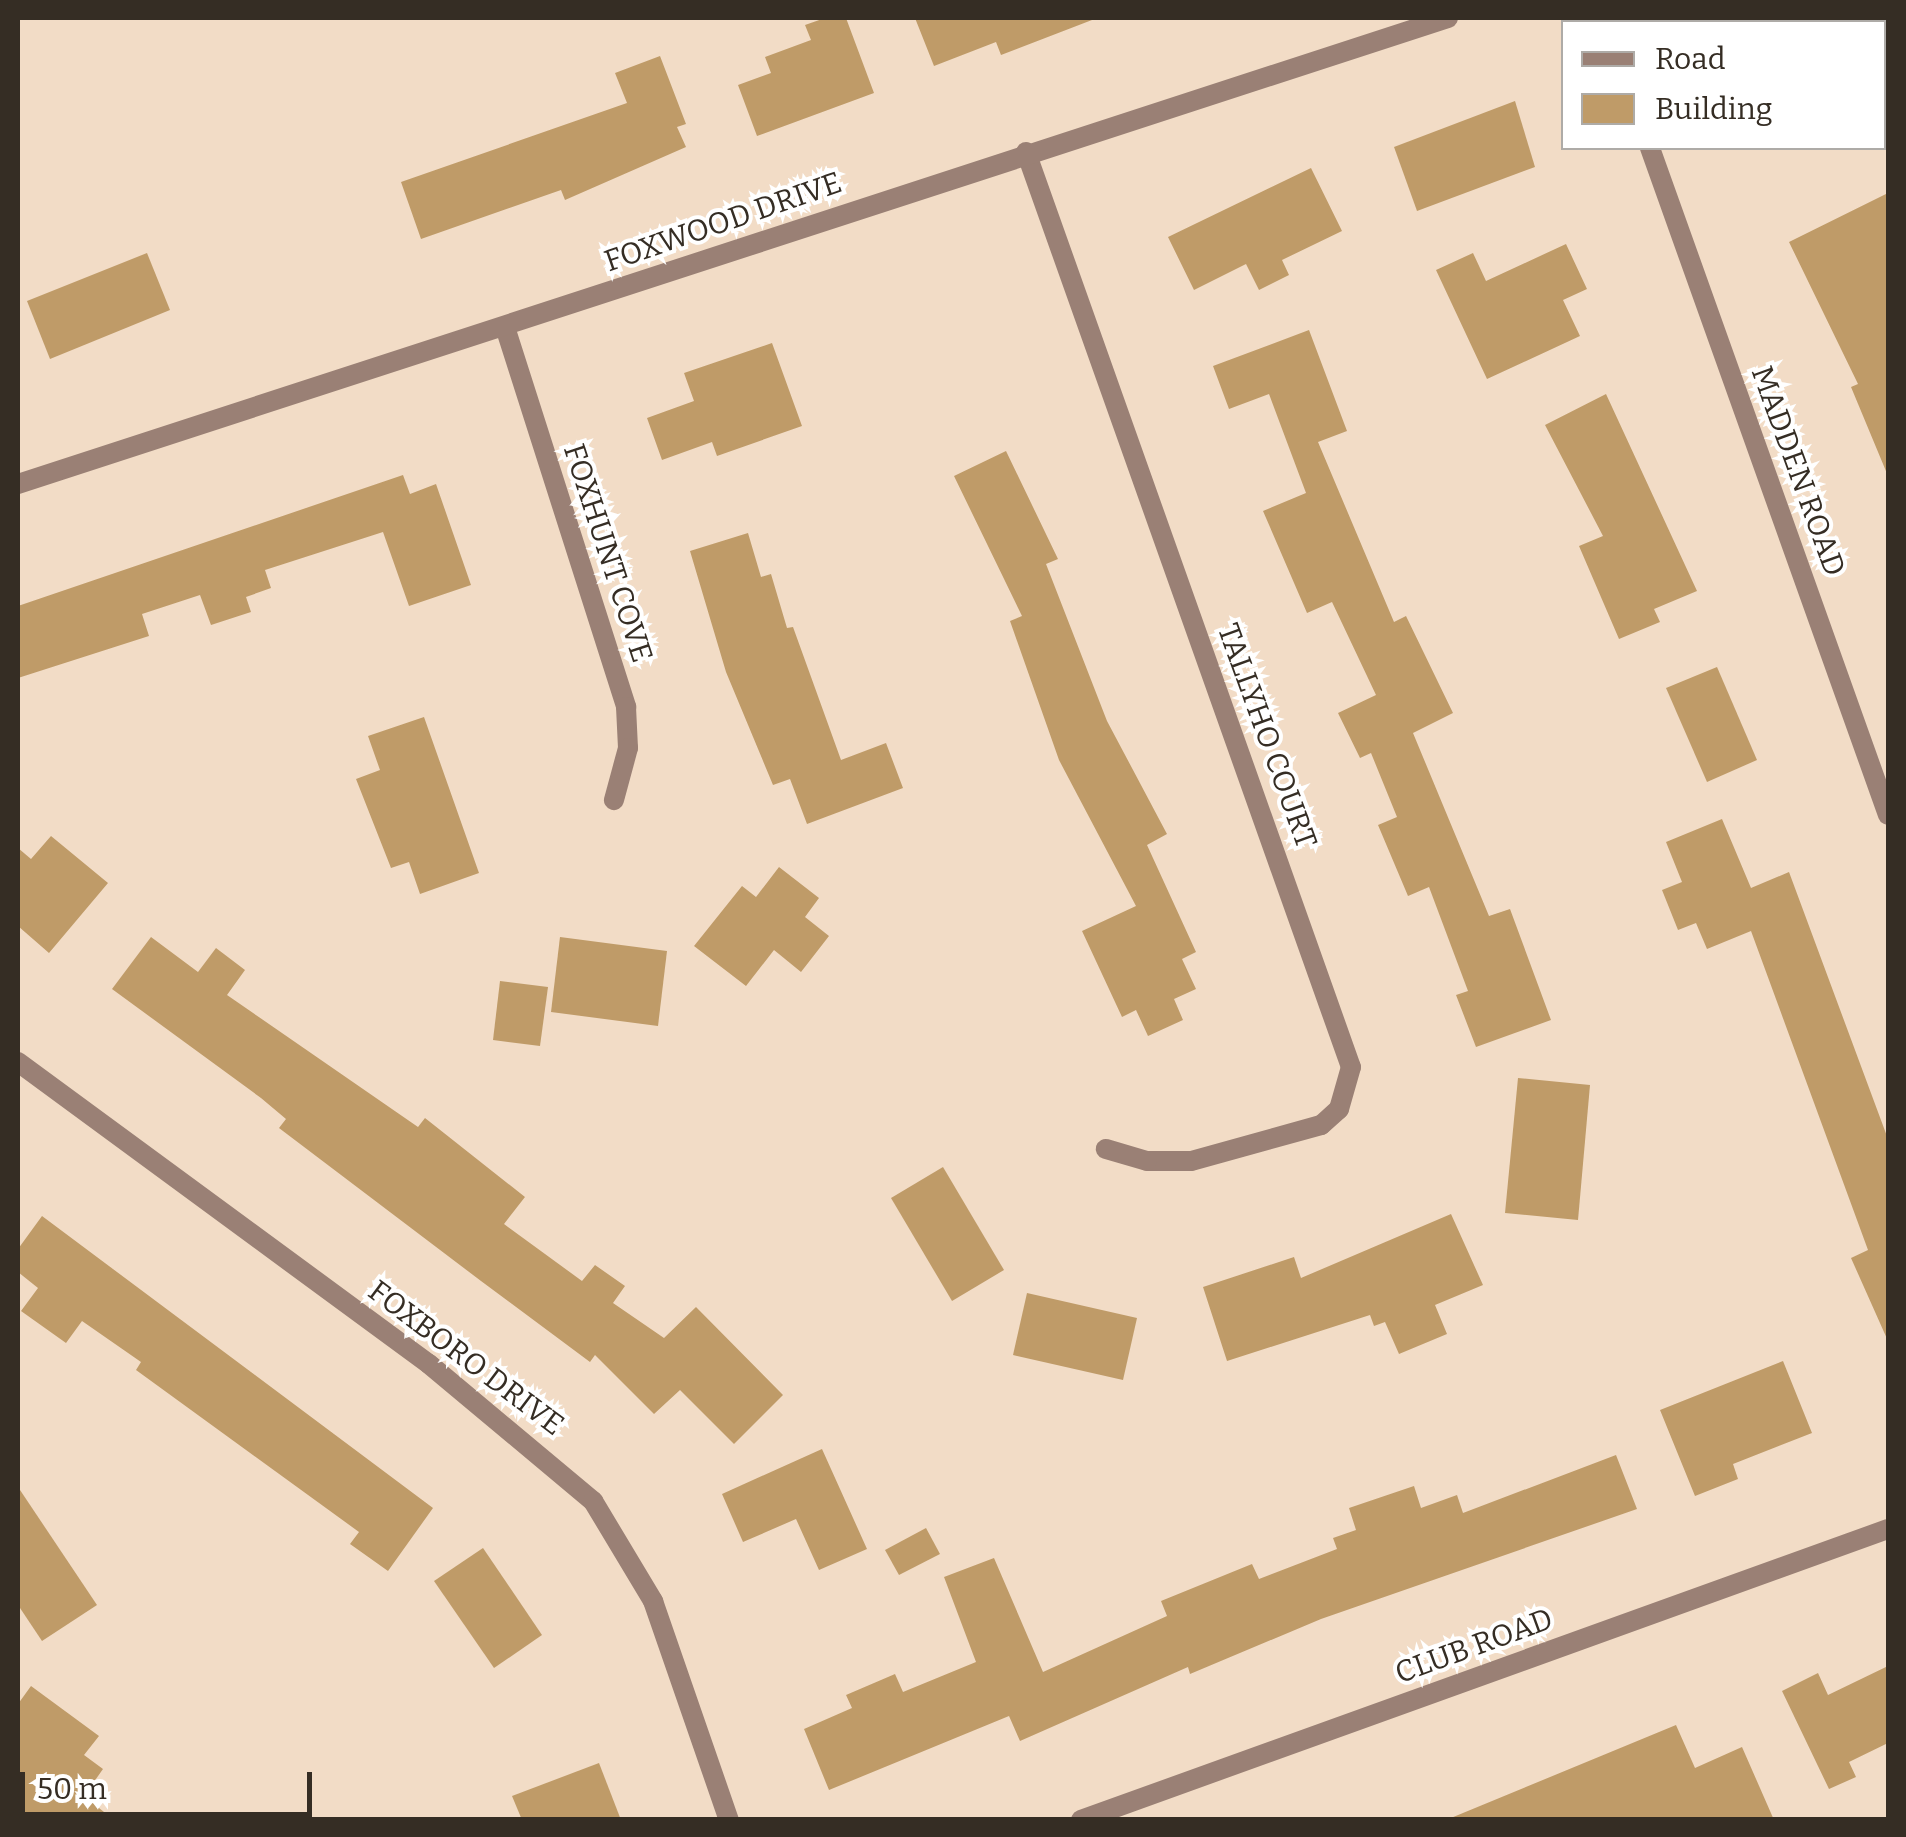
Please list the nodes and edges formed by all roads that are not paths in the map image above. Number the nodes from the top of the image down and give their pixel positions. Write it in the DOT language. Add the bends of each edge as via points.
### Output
graph roads {
  1 [pos="1448,18"];
  2 [pos="1651,150"];
  3 [pos="1026,152"];
  4 [pos="504,327"];
  5 [pos="18,484"];
  6 [pos="614,800"];
  7 [pos="1888,815"];
  8 [pos="18,1062"];
  9 [pos="1106,1149"];
  10 [pos="1888,1529"];
  11 [pos="730,1820"];
  12 [pos="1081,1820"];
  1 -- 3 [label="street, FOXWOOD DRIVE"];
  2 -- 7 [label="street, MADDEN ROAD"];
  3 -- 4 [label="street, FOXWOOD DRIVE"];
  3 -- 9 [label="street, TALLYHO COURT" via="1351,1067 1339,1109 1321,1125 1191,1162"];
  4 -- 5 [label="street, FOXWOOD DRIVE"];
  4 -- 6 [label="street, FOXHUNT COVE" via="626,707 628,748"];
  8 -- 11 [label="street, FOXBORO DRIVE" via="429,1364 592,1501 653,1600"];
  10 -- 12 [label="street, CLUB ROAD"];
}
